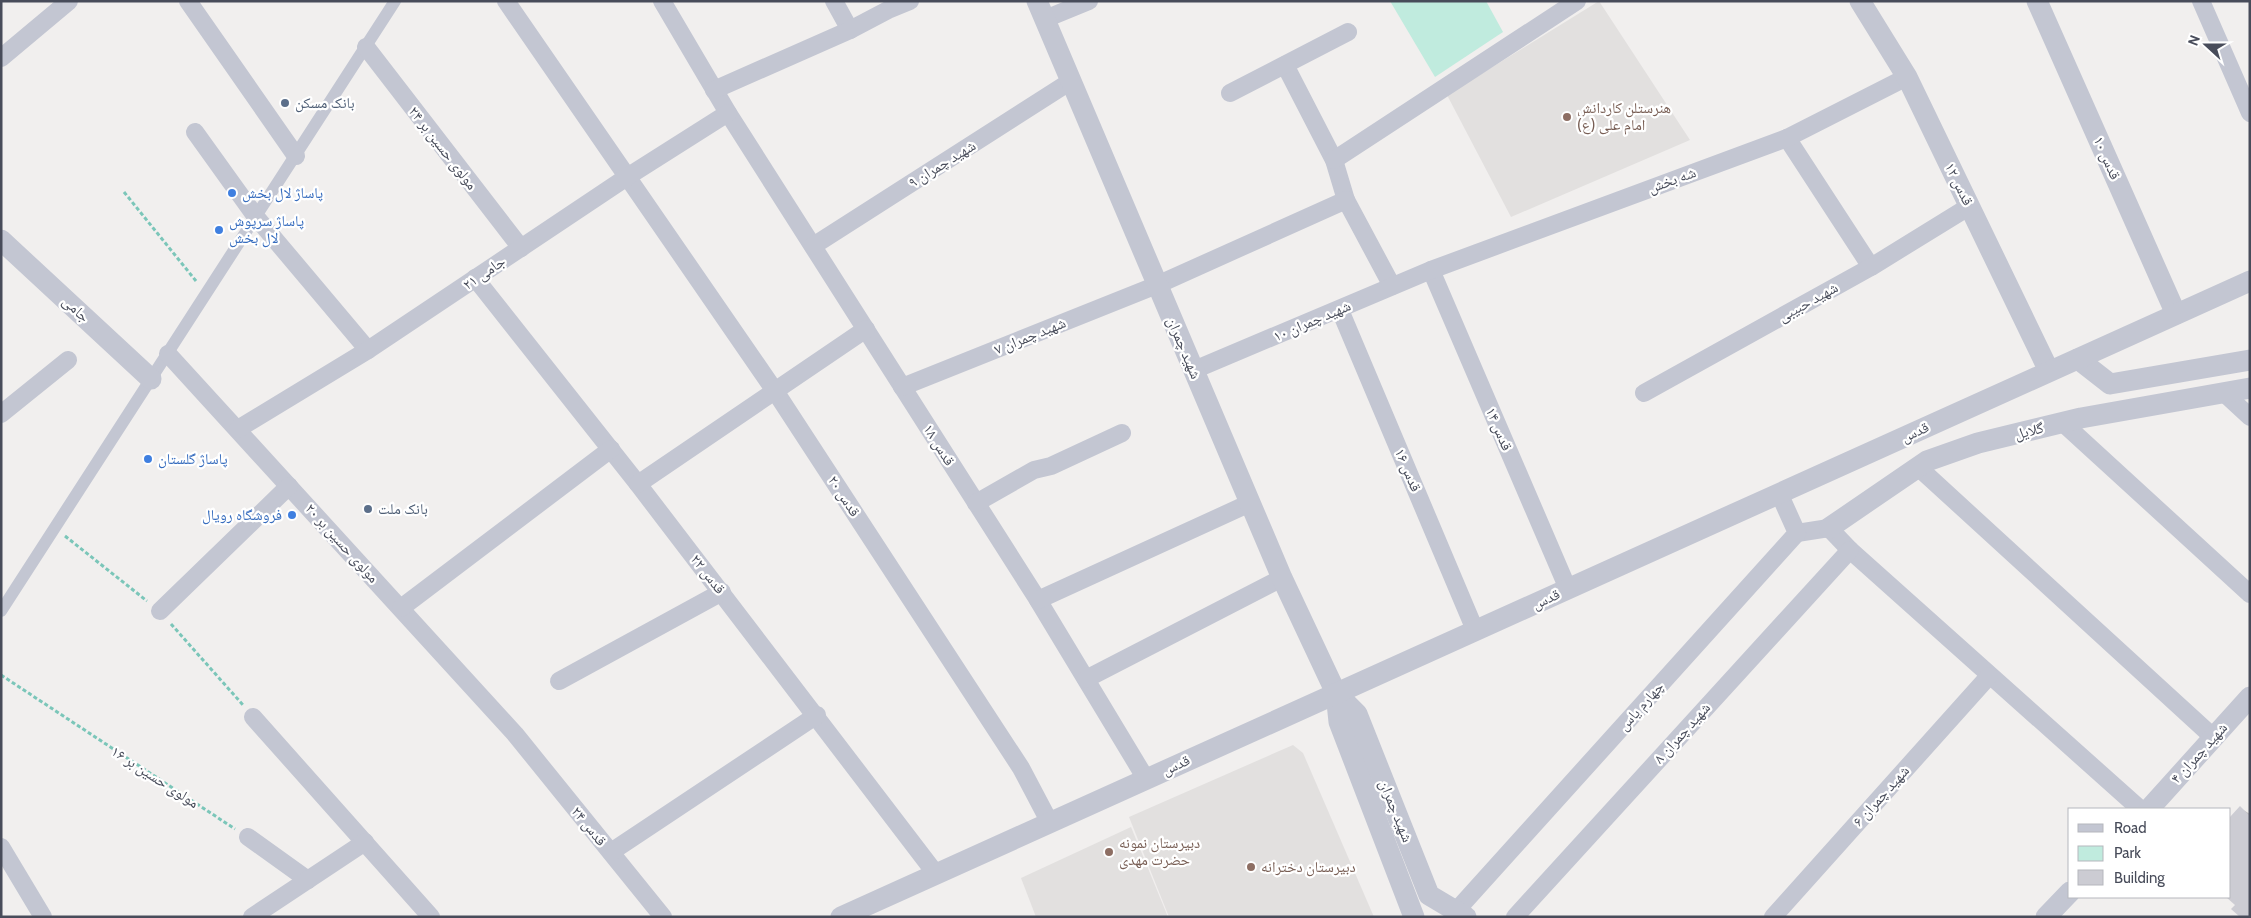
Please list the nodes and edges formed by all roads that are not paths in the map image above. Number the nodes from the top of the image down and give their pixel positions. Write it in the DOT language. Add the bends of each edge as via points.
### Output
graph roads {
  1 [pos="69,1"];
  2 [pos="188,1"];
  3 [pos="395,1"];
  4 [pos="506,1"];
  5 [pos="662,1"];
  6 [pos="834,1"];
  7 [pos="910,1"];
  8 [pos="1089,1"];
  9 [pos="1577,1"];
  10 [pos="1860,1"];
  11 [pos="2037,1"];
  12 [pos="2201,1"];
  13 [pos="885,6"];
  14 [pos="1041,10"];
  15 [pos="850,30"];
  16 [pos="1348,32"];
  17 [pos="366,47"];
  18 [pos="1,58"];
  19 [pos="1285,65"];
  20 [pos="1907,77"];
  21 [pos="1071,81"];
  22 [pos="714,90"];
  23 [pos="1230,93"];
  24 [pos="728,113"];
  25 [pos="2250,113"];
  26 [pos="195,132"];
  27 [pos="1787,138"];
  28 [pos="296,156"];
  29 [pos="1334,160"];
  30 [pos="627,177"];
  31 [pos="1346,200"];
  32 [pos="1970,206"];
  33 [pos="256,218"];
  34 [pos="1,240"];
  35 [pos="813,246"];
  36 [pos="521,248"];
  37 [pos="1871,267"];
  38 [pos="1430,270"];
  39 [pos="475,278"];
  40 [pos="2250,281"];
  41 [pos="1157,285"];
  42 [pos="1392,286"];
  43 [pos="1340,310"];
  44 [pos="2176,314"];
  45 [pos="866,329"];
  46 [pos="368,350"];
  47 [pos="168,354"];
  48 [pos="2078,358"];
  49 [pos="68,360"];
  50 [pos="2250,360"];
  51 [pos="1194,370"];
  52 [pos="2049,371"];
  53 [pos="151,379"];
  54 [pos="902,387"];
  55 [pos="2250,388"];
  56 [pos="775,391"];
  57 [pos="1644,393"];
  58 [pos="2224,393"];
  59 [pos="1,414"];
  60 [pos="2250,417"];
  61 [pos="2062,422"];
  62 [pos="238,429"];
  63 [pos="1122,434"];
  64 [pos="611,449"];
  65 [pos="1918,467"];
  66 [pos="638,484"];
  67 [pos="290,486"];
  68 [pos="1779,493"];
  69 [pos="976,503"];
  70 [pos="1250,503"];
  71 [pos="1829,528"];
  72 [pos="1797,533"];
  73 [pos="1850,550"];
  74 [pos="1282,578"];
  75 [pos="1568,589"];
  76 [pos="722,592"];
  77 [pos="2250,594"];
  78 [pos="1038,600"];
  79 [pos="401,608"];
  80 [pos="1,611"];
  81 [pos="160,611"];
  82 [pos="1475,630"];
  83 [pos="1989,676"];
  84 [pos="1086,679"];
  85 [pos="559,681"];
  86 [pos="1336,693"];
  87 [pos="2250,697"];
  88 [pos="817,715"];
  89 [pos="253,717"];
  90 [pos="515,734"];
  91 [pos="2213,736"];
  92 [pos="1146,779"];
  93 [pos="2139,808"];
  94 [pos="2150,808"];
  95 [pos="1050,823"];
  96 [pos="248,837"];
  97 [pos="365,842"];
  98 [pos="1,847"];
  99 [pos="611,852"];
  100 [pos="936,874"];
  101 [pos="308,880"];
  102 [pos="2068,894"];
  103 [pos="1461,914"];
  104 [pos="2051,915"];
  105 [pos="43,917"];
  106 [pos="252,917"];
  107 [pos="431,917"];
  108 [pos="664,917"];
  109 [pos="841,917"];
  110 [pos="1414,917"];
  111 [pos="1515,917"];
  112 [pos="1773,917"];
  1 -- 18 [label="street"];
  2 -- 28 [label="street"];
  3 -- 17 [label="street"];
  4 -- 30 [label="street, قدس ۲۰"];
  5 -- 22 [label="street, قدس ۱۸"];
  6 -- 15 [label="street"];
  7 -- 13 [label="street"];
  8 -- 14 [label="street"];
  9 -- 29 [label="street"];
  10 -- 20 [label="street, قدس ۱۲"];
  11 -- 44 [label="street, قدس ۱۰"];
  12 -- 25 [label="street"];
  13 -- 15 [label="street"];
  14 -- 21 [label="street, شهید چمران"];
  15 -- 22 [label="street"];
  16 -- 19 [label="street"];
  17 -- 28 [label="street"];
  17 -- 36 [label="street, مولوی حسین بر ۲۴"];
  19 -- 23 [label="street"];
  19 -- 29 [label="street"];
  20 -- 27 [label="street, شه بخش"];
  20 -- 32 [label="street, قدس ۱۲"];
  21 -- 35 [label="street, شهید چمران ۹"];
  21 -- 41 [label="street, شهید چمران"];
  22 -- 24 [label="street, قدس ۱۸"];
  24 -- 30 [label="street, جامی ۲۱"];
  24 -- 35 [label="street, قدس ۱۸"];
  26 -- 33 [label="street"];
  27 -- 37 [label="street"];
  27 -- 38 [label="street, شه بخش"];
  28 -- 33 [label="street"];
  29 -- 31 [label="street"];
  30 -- 36 [label="street, جامی ۲۱"];
  30 -- 56 [label="street, قدس ۲۰"];
  31 -- 41 [label="street, شهید چمران ۷"];
  31 -- 42 [label="street"];
  32 -- 37 [label="street, شهید حبیبی"];
  32 -- 52 [label="street, قدس ۱۲"];
  33 -- 46 [label="street"];
  33 -- 47 [label="street"];
  34 -- 53 [label="street, جامی"];
  35 -- 45 [label="street, قدس ۱۸"];
  36 -- 39 [label="street, جامی ۲۱"];
  37 -- 57 [label="street, شهید حبیبی"];
  38 -- 42 [label="street, شهید چمران ۱۰"];
  38 -- 75 [label="street, قدس ۱۴"];
  39 -- 46 [label="street, جامی ۲۱"];
  39 -- 64 [label="street, قدس ۲۲"];
  40 -- 44 [label="street, قدس"];
  41 -- 51 [label="street, شهید چمران"];
  41 -- 54 [label="street, شهید چمران ۷"];
  42 -- 43 [label="street, شهید چمران ۱۰"];
  43 -- 51 [label="street, شهید چمران ۱۰"];
  43 -- 82 [label="street, قدس ۱۶"];
  44 -- 48 [label="street, قدس"];
  45 -- 54 [label="street, قدس ۱۸"];
  45 -- 56 [label="street"];
  46 -- 62 [label="street, جامی ۲۱"];
  47 -- 53 [label="street"];
  47 -- 62 [label="street, مولوی حسین بر ۲۰"];
  48 -- 50 [label="street" via="2110,384"];
  48 -- 52 [label="street, قدس"];
  49 -- 59 [label="street"];
  51 -- 70 [label="street, شهید چمران"];
  52 -- 68 [label="street, قدس"];
  53 -- 80 [label="street"];
  54 -- 69 [label="street, قدس ۱۸"];
  55 -- 58 [label="street, گلایل"];
  56 -- 66 [label="street"];
  56 -- 95 [label="street, قدس ۲۰" via="1021,768"];
  58 -- 60 [label="street"];
  58 -- 61 [label="street, گلایل"];
  61 -- 65 [label="street, گلایل" via="1978,443"];
  61 -- 77 [label="street"];
  62 -- 67 [label="street, مولوی حسین بر ۲۰"];
  63 -- 69 [label="street" via="1051,466 1034,470"];
  64 -- 66 [label="street, قدس ۲۲"];
  64 -- 79 [label="street"];
  65 -- 71 [label="street, گلایل"];
  65 -- 91 [label="street"];
  66 -- 76 [label="street, قدس ۲۲"];
  67 -- 79 [label="street, مولوی حسین بر ۲۰"];
  67 -- 81 [label="street"];
  68 -- 72 [label="street"];
  68 -- 75 [label="street, قدس"];
  69 -- 78 [label="street, قدس ۱۸"];
  70 -- 74 [label="street, شهید چمران"];
  70 -- 78 [label="street"];
  71 -- 72 [label="street"];
  71 -- 73 [label="street"];
  72 -- 103 [label="street, چهارم یاس"];
  73 -- 83 [label="street"];
  73 -- 111 [label="street, شهید چمران ۸"];
  74 -- 84 [label="street"];
  74 -- 86 [label="street, شهید چمران"];
  75 -- 82 [label="street, قدس"];
  76 -- 85 [label="street"];
  76 -- 88 [label="street, قدس ۲۲"];
  78 -- 84 [label="street, قدس ۱۸"];
  79 -- 90 [label="street, مولوی حسین بر ۲۰"];
  82 -- 86 [label="street, قدس"];
  83 -- 93 [label="street"];
  83 -- 112 [label="street, شهید چمران ۶"];
  84 -- 92 [label="street, قدس ۱۸"];
  86 -- 92 [label="street, قدس"];
  86 -- 103 [label="street, شهید چمران" via="1357,714 1429,895"];
  86 -- 110 [label="street, شهید چمران" via="1339,722"];
  87 -- 91 [label="street, شهید چمران ۴"];
  88 -- 99 [label="street"];
  88 -- 100 [label="street, قدس ۲۲"];
  89 -- 97 [label="street"];
  90 -- 99 [label="street, قدس ۲۴"];
  91 -- 94 [label="street, شهید چمران ۴"];
  92 -- 95 [label="street, قدس"];
  95 -- 100 [label="street, قدس"];
  96 -- 101 [label="street"];
  97 -- 101 [label="street"];
  97 -- 107 [label="street"];
  98 -- 105 [label="street"];
  99 -- 108 [label="street, قدس ۲۴"];
  100 -- 109 [label="street, قدس"];
  101 -- 106 [label="street"];
  102 -- 104 [label="street"];
}
